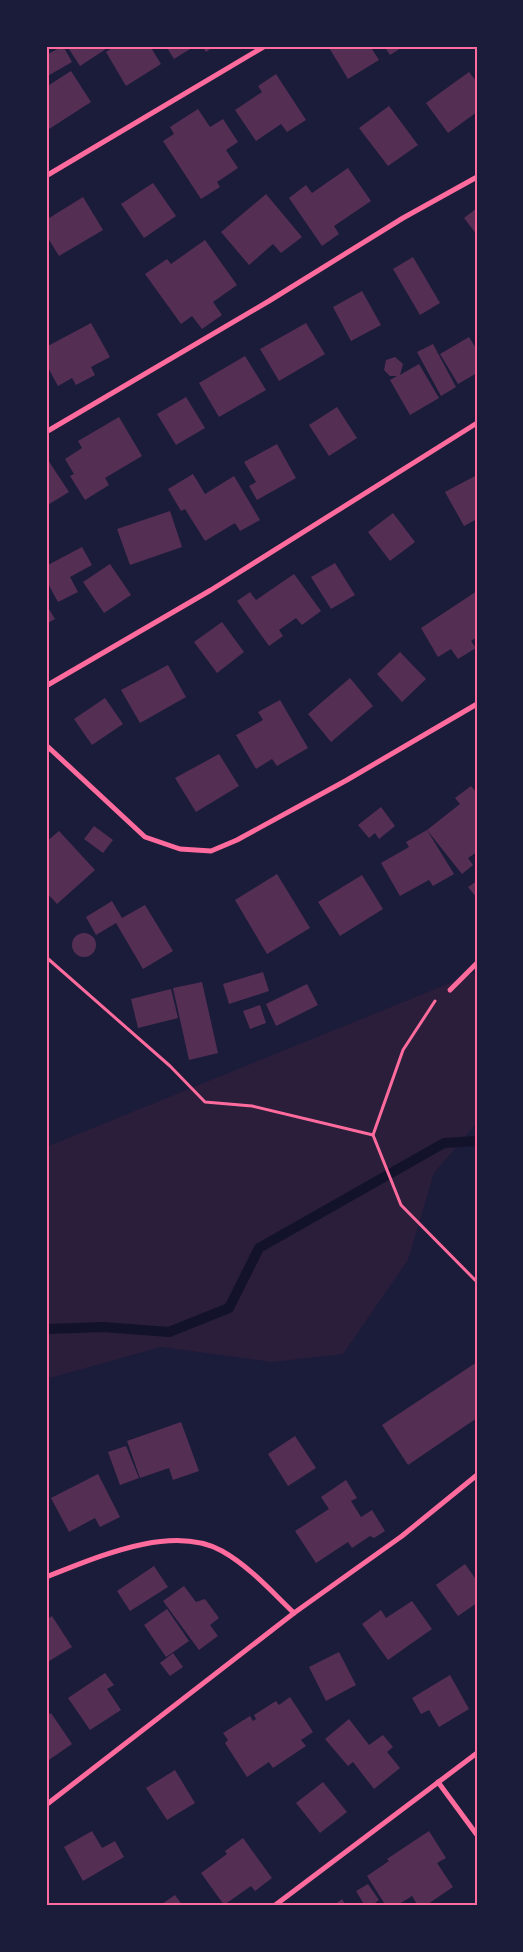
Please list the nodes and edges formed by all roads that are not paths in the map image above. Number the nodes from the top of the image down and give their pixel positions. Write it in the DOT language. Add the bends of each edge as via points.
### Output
graph roads {
  1 [pos="266,46"];
  2 [pos="46,176"];
  3 [pos="477,177"];
  4 [pos="477,423"];
  5 [pos="46,432"];
  6 [pos="46,686"];
  7 [pos="477,704"];
  8 [pos="46,745"];
  9 [pos="477,963"];
  10 [pos="450,990"];
  11 [pos="477,1475"];
  12 [pos="46,1576"];
  13 [pos="294,1613"];
  14 [pos="477,1753"];
  15 [pos="438,1782"];
  16 [pos="46,1805"];
  17 [pos="477,1834"];
  18 [pos="274,1906"];
  1 -- 2 [label="street"];
  3 -- 5 [label="street"];
  4 -- 6 [label="street" via="211,590"];
  7 -- 8 [label="street" via="347,780 237,840 211,850 180,850 146,837"];
  9 -- 10 [label="street"];
  11 -- 13 [label="street" via="402,1536"];
  12 -- 13 [label="street" via="98,1556 162,1541 202,1542 241,1564"];
  13 -- 16 [label="street"];
  14 -- 15 [label="street"];
  15 -- 17 [label="street"];
  15 -- 18 [label="street"];
}
